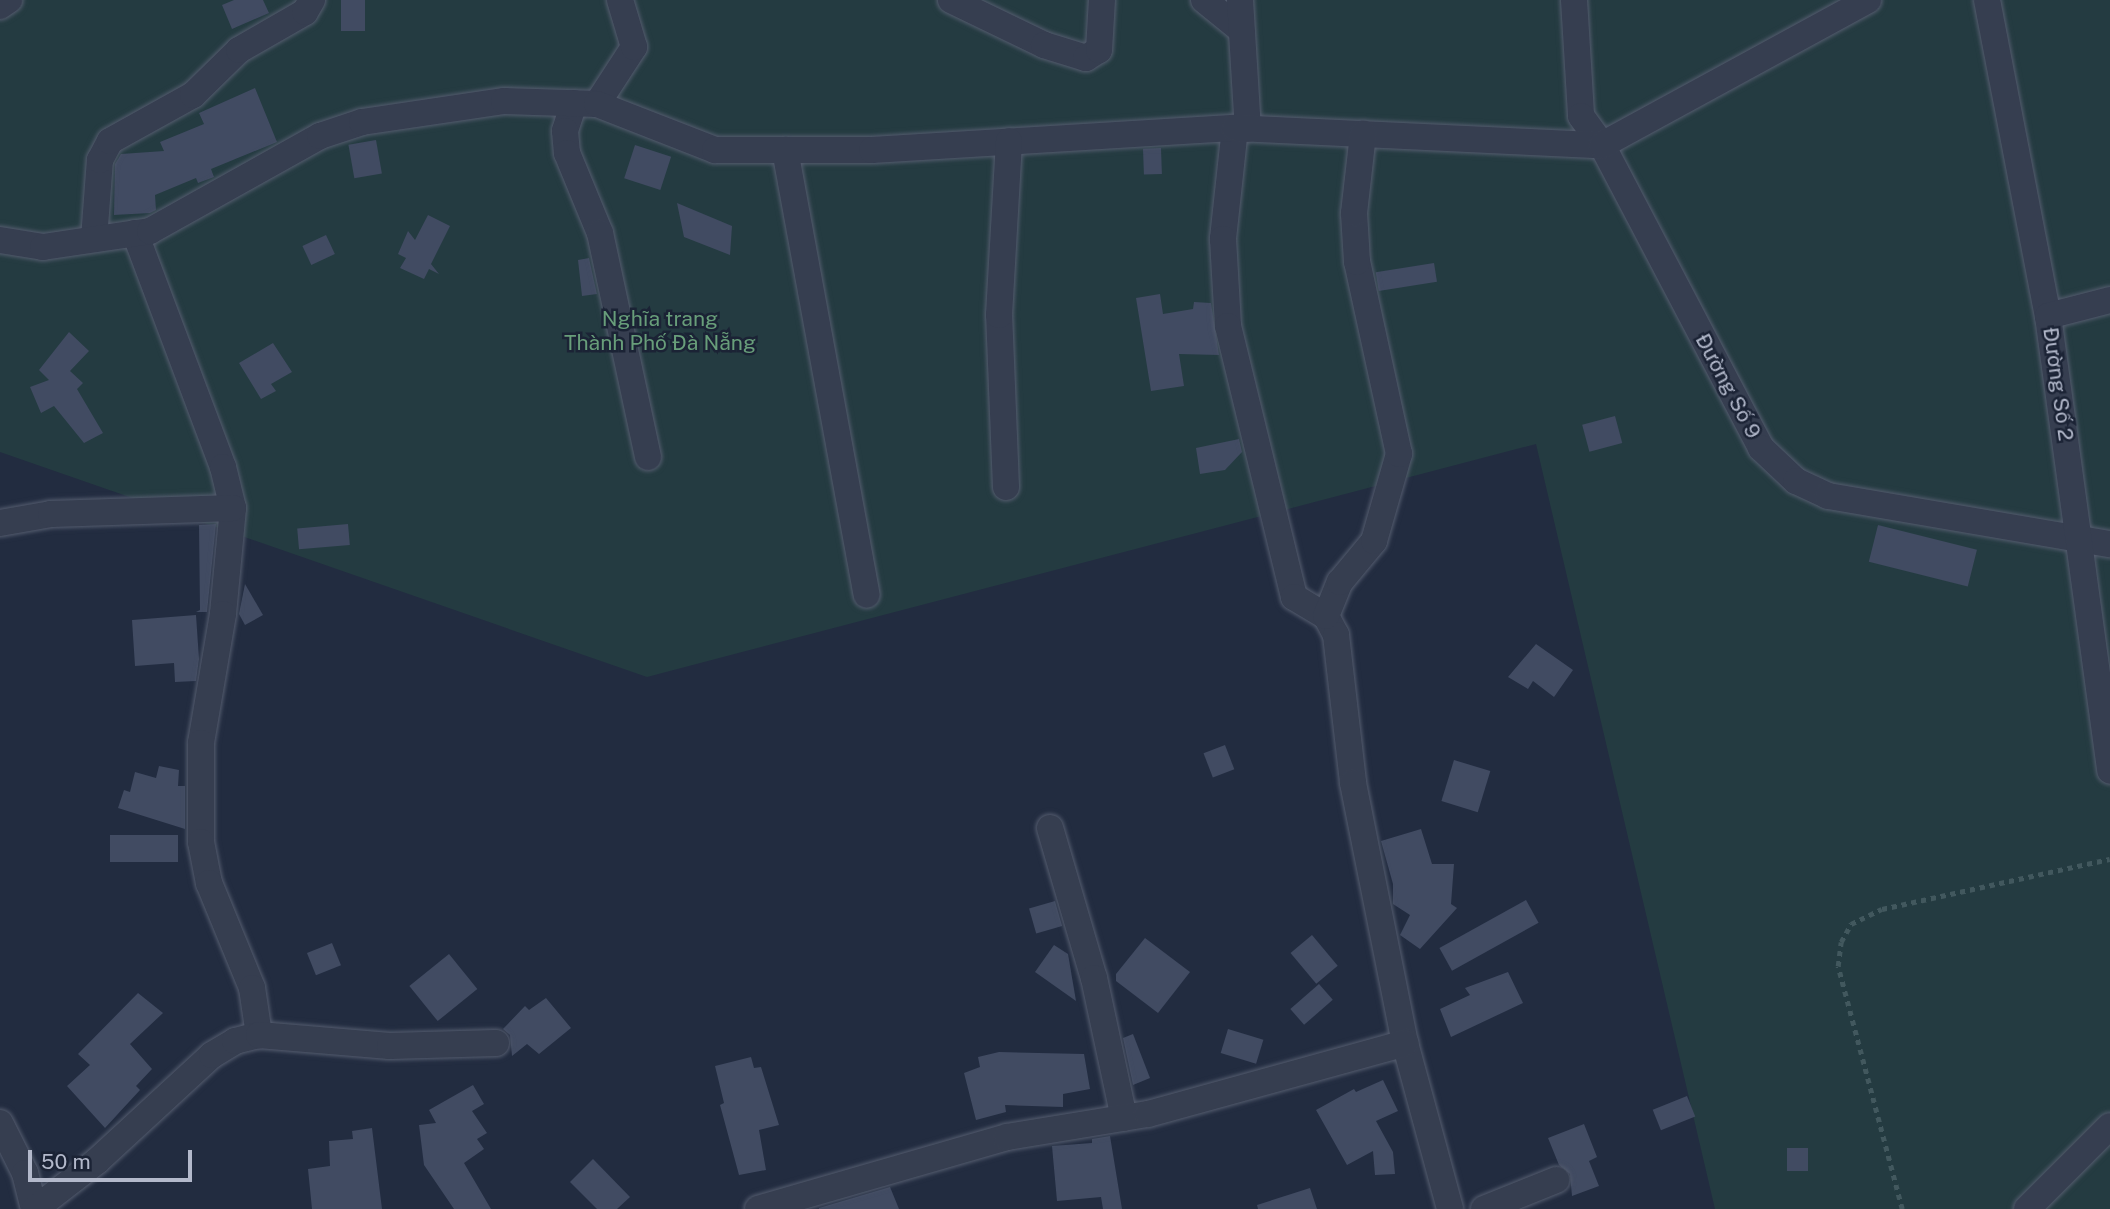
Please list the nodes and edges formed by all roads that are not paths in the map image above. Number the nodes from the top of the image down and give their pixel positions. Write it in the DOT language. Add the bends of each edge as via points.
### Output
graph roads {
  1 [pos="9,0"];
  2 [pos="312,0"];
  3 [pos="620,0"];
  4 [pos="951,0"];
  5 [pos="1102,0"];
  6 [pos="1204,0"];
  7 [pos="1240,0"];
  8 [pos="1574,0"];
  9 [pos="1868,0"];
  10 [pos="1987,0"];
  11 [pos="0,6"];
  12 [pos="1241,30"];
  13 [pos="585,103"];
  14 [pos="1242,128"];
  15 [pos="1363,134"];
  16 [pos="1009,141"];
  17 [pos="1602,145"];
  18 [pos="785,150"];
  19 [pos="135,233"];
  20 [pos="94,239"];
  21 [pos="0,240"];
  22 [pos="2110,300"];
  23 [pos="2048,316"];
  24 [pos="648,457"];
  25 [pos="1006,487"];
  26 [pos="233,508"];
  27 [pos="0,523"];
  28 [pos="2080,539"];
  29 [pos="2110,544"];
  30 [pos="867,595"];
  31 [pos="1326,616"];
  32 [pos="2110,771"];
  33 [pos="1050,828"];
  34 [pos="259,1035"];
  35 [pos="496,1043"];
  36 [pos="1405,1043"];
  37 [pos="1124,1118"];
  38 [pos="0,1123"];
  39 [pos="2110,1126"];
  40 [pos="1556,1180"];
  41 [pos="35,1209"];
  42 [pos="758,1209"];
  43 [pos="1450,1209"];
  44 [pos="1484,1209"];
  45 [pos="2027,1209"];
  1 -- 11 [label="street"];
  2 -- 20 [label="street" via="304,12 239,50 193,95 110,141 100,160"];
  3 -- 13 [label="street" via="634,47"];
  4 -- 5 [label="street" via="1044,45 1086,58 1098,50"];
  6 -- 12 [label="street"];
  7 -- 12 [label="street"];
  8 -- 17 [label="street, Đường Số 9" via="1581,116"];
  9 -- 17 [label="street"];
  10 -- 23 [label="street, Đường Số 2"];
  12 -- 14 [label="street" via="1246,47"];
  13 -- 18 [label="street" via="715,150"];
  13 -- 19 [label="street" via="505,101 362,122 320,136 150,231"];
  13 -- 24 [label="street" via="565,131 567,153 600,233"];
  14 -- 15 [label="street"];
  14 -- 16 [label="street"];
  14 -- 31 [label="street" via="1223,239 1228,327 1294,597"];
  15 -- 17 [label="street"];
  15 -- 31 [label="street" via="1354,213 1357,262 1399,454 1374,541 1340,582"];
  16 -- 18 [label="street"];
  16 -- 25 [label="street" via="999,315"];
  17 -- 28 [label="street, Đường Số 9" via="1761,448 1796,481 1828,496"];
  18 -- 30 [label="street"];
  19 -- 20 [label="street"];
  19 -- 26 [label="street" via="223,467"];
  20 -- 21 [label="street" via="43,247"];
  22 -- 23 [label="street"];
  23 -- 28 [label="street, Đường Số 2"];
  26 -- 27 [label="street" via="51,514"];
  26 -- 34 [label="street" via="223,614 201,743 201,842 209,883 252,988"];
  28 -- 29 [label="street, Đường Số 9"];
  28 -- 32 [label="street, Đường Số 2"];
  31 -- 36 [label="street" via="1336,635 1353,783"];
  33 -- 37 [label="street" via="1094,978"];
  34 -- 35 [label="street" via="390,1046"];
  34 -- 41 [label="street" via="235,1041 212,1055 97,1161"];
  36 -- 37 [label="street"];
  36 -- 43 [label="street"];
  37 -- 42 [label="street" via="1007,1137"];
  38 -- 41 [label="street" via="25,1173"];
  39 -- 45 [label="street"];
  40 -- 44 [label="street"];
}
